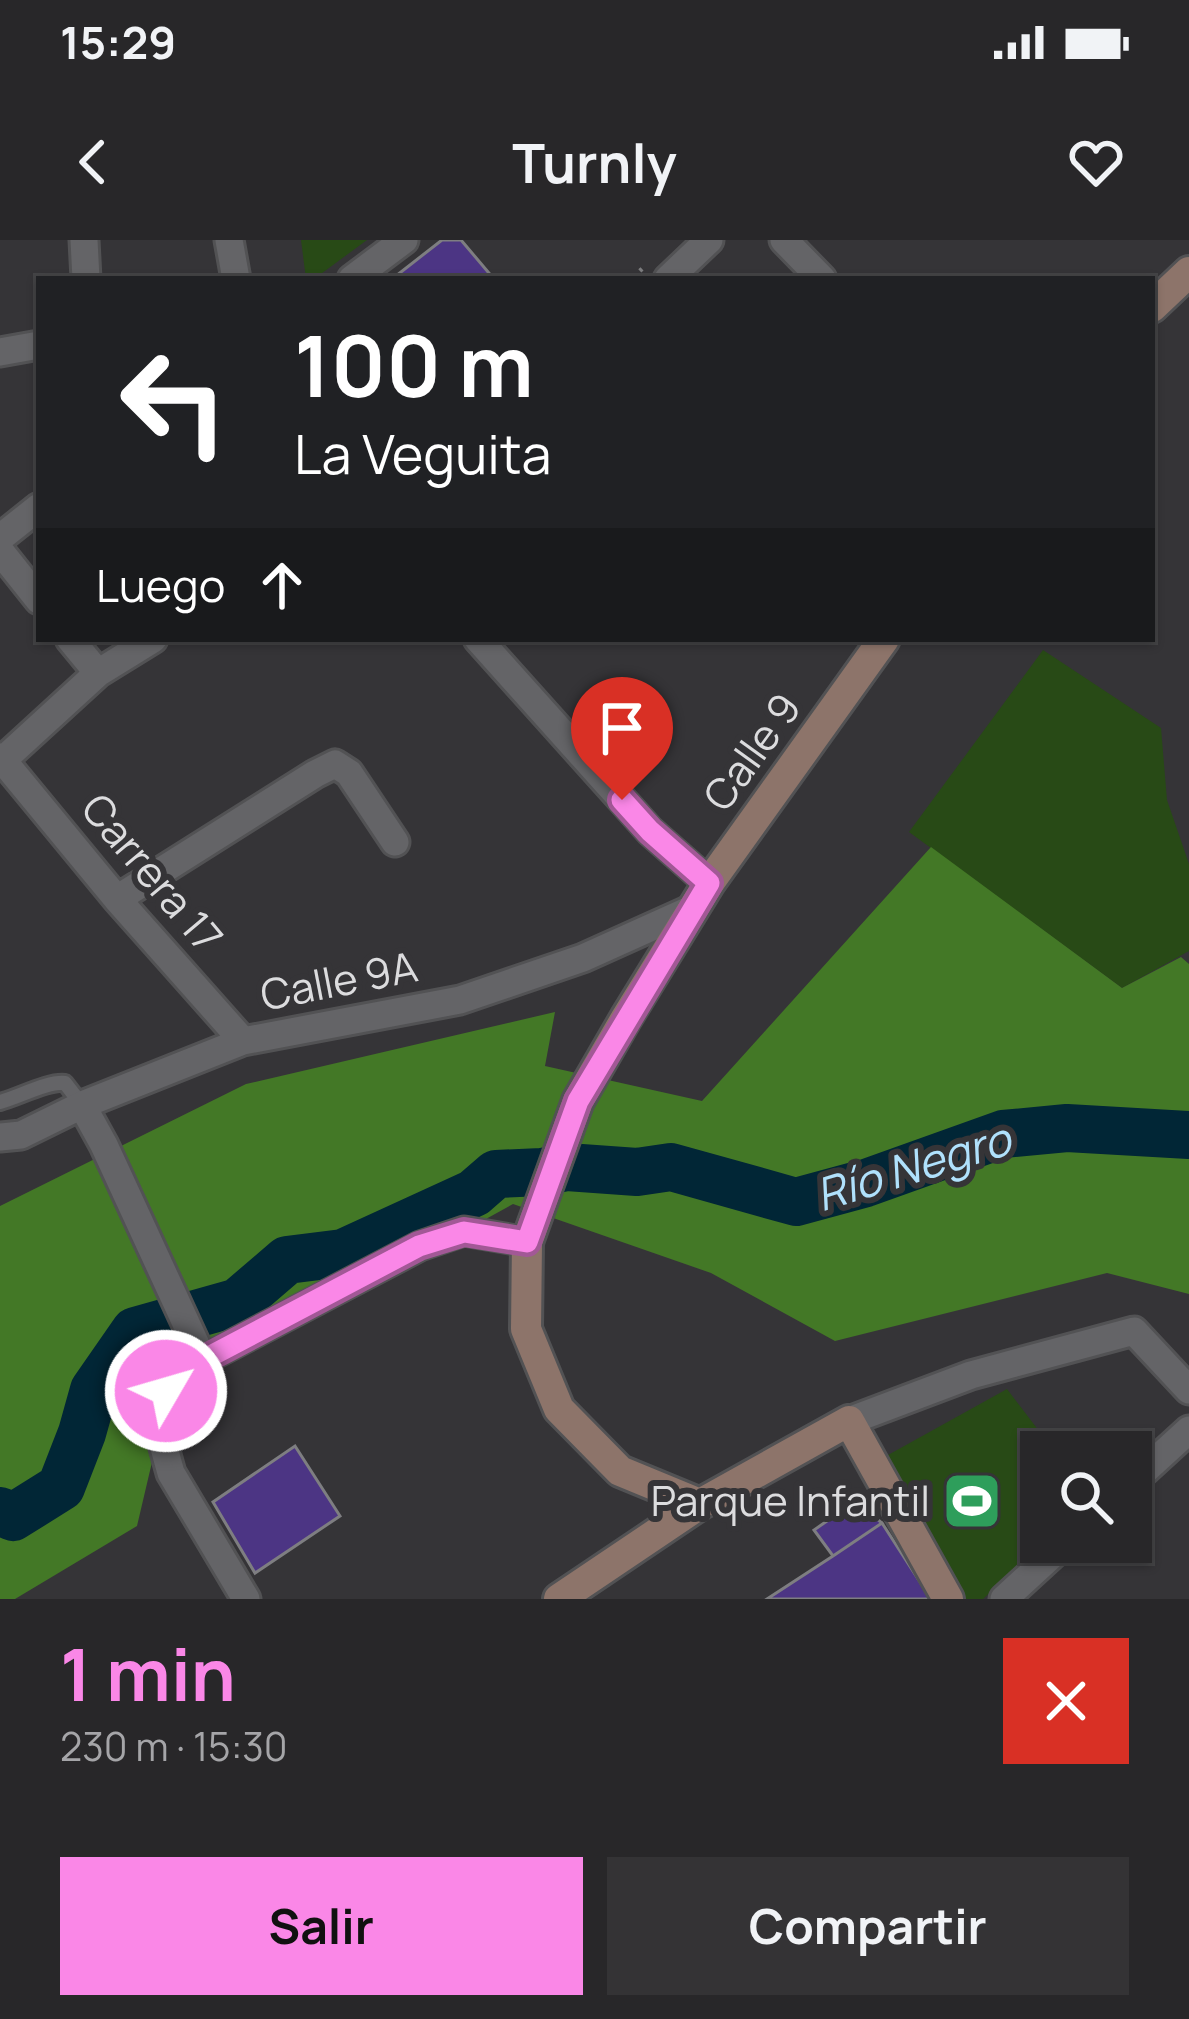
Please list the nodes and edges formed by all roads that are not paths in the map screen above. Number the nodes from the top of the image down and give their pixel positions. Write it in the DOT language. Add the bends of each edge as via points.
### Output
graph roads {
  1 [pos="84,240"];
  2 [pos="230,240"];
  3 [pos="404,240"];
  4 [pos="709,240"];
  5 [pos="784,240"];
  6 [pos="1189,272"];
  7 [pos="86,276"];
  8 [pos="236,276"];
  9 [pos="356,276"];
  10 [pos="671,276"];
  11 [pos="819,276"];
  12 [pos="1155,304"];
  13 [pos="36,346"];
  14 [pos="0,352"];
  15 [pos="36,510"];
  16 [pos="0,538"];
  17 [pos="0,551"];
  18 [pos="36,596"];
  19 [pos="72,642"];
  20 [pos="148,642"];
  21 [pos="481,642"];
  22 [pos="882,642"];
  23 [pos="98,673"];
  24 [pos="2,759"];
  25 [pos="395,842"];
  26 [pos="702,896"];
  27 [pos="117,899"];
  28 [pos="243,1042"];
  29 [pos="0,1102"];
  30 [pos="82,1105"];
  31 [pos="0,1137"];
  32 [pos="527,1242"];
  33 [pos="201,1356"];
  34 [pos="1189,1390"];
  35 [pos="849,1421"];
  36 [pos="1189,1430"];
  37 [pos="1152,1464"];
  38 [pos="700,1504"];
  39 [pos="1043,1563"];
  40 [pos="567,1598"];
  41 [pos="246,1599"];
  42 [pos="948,1599"];
  43 [pos="1004,1599"];
  1 -- 7 [label="street"];
  2 -- 8 [label="street"];
  3 -- 9 [label="street"];
  4 -- 10 [label="street"];
  5 -- 11 [label="street"];
  6 -- 12 [label="street"];
  13 -- 14 [label="street"];
  15 -- 16 [label="street"];
  17 -- 18 [label="street"];
  19 -- 23 [label="street"];
  20 -- 23 [label="street"];
  21 -- 26 [label="street"];
  22 -- 26 [label="street, Calle 9"];
  23 -- 24 [label="street"];
  24 -- 27 [label="street, Carrera 17"];
  25 -- 27 [label="street" via="335,764"];
  26 -- 28 [label="street, Calle 9A" via="583,958 460,1000"];
  26 -- 32 [label="street, Calle 9" via="578,1101"];
  27 -- 28 [label="street, Carrera 17"];
  28 -- 30 [label="street, Calle 9A"];
  29 -- 30 [label="lane" via="56,1082"];
  30 -- 31 [label="street, Calle 9A" via="21,1136"];
  30 -- 33 [label="street"];
  32 -- 33 [label="street" via="464,1232 419,1246"];
  32 -- 38 [label="street" via="526,1329 559,1409 620,1471"];
  33 -- 41 [label="street" via="166,1391 158,1426 171,1473"];
  34 -- 35 [label="street" via="1134,1331 971,1375"];
  35 -- 38 [label="street"];
  35 -- 42 [label="street"];
  36 -- 37 [label="street"];
  38 -- 40 [label="street"];
  39 -- 43 [label="street"];
}
